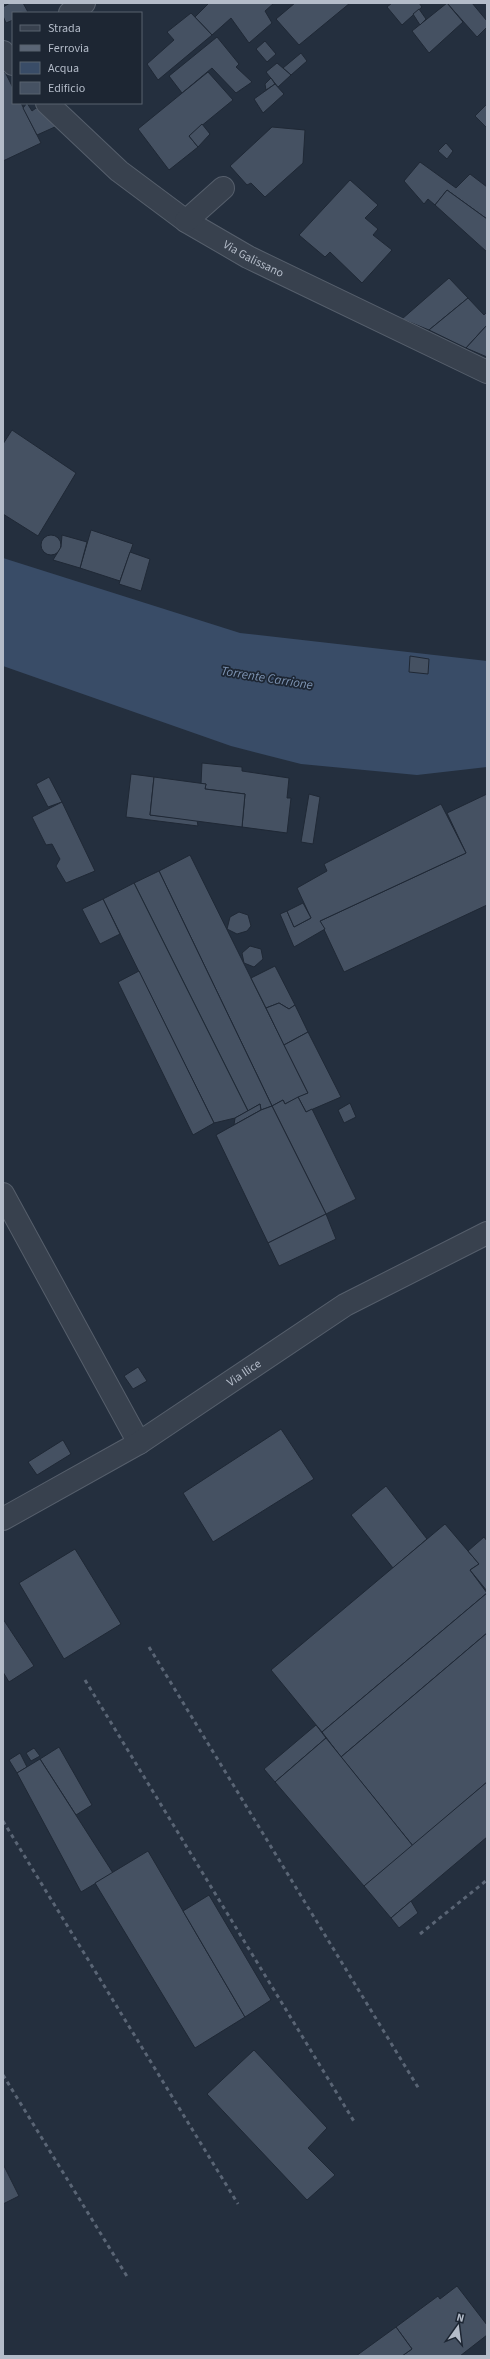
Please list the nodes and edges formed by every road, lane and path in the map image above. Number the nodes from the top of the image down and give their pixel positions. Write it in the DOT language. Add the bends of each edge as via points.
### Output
graph roads {
  1 [pos="84,3"];
  2 [pos="71,12"];
  3 [pos="3,52"];
  4 [pos="12,63"];
  5 [pos="47,104"];
  6 [pos="223,188"];
  7 [pos="186,221"];
  8 [pos="487,372"];
  9 [pos="3,1194"];
  10 [pos="487,1233"];
  11 [pos="139,1443"];
  12 [pos="3,1519"];
  1 -- 2 [label="street"];
  3 -- 4 [label="street"];
  5 -- 7 [label="street, Via Galissano" via="119,172"];
  6 -- 7 [label="street"];
  7 -- 8 [label="street, Via Galissano" via="248,257"];
  9 -- 11 [label="street"];
  10 -- 11 [label="street, Via Ilice" via="345,1305"];
  11 -- 12 [label="street, Via Ilice"];
}
